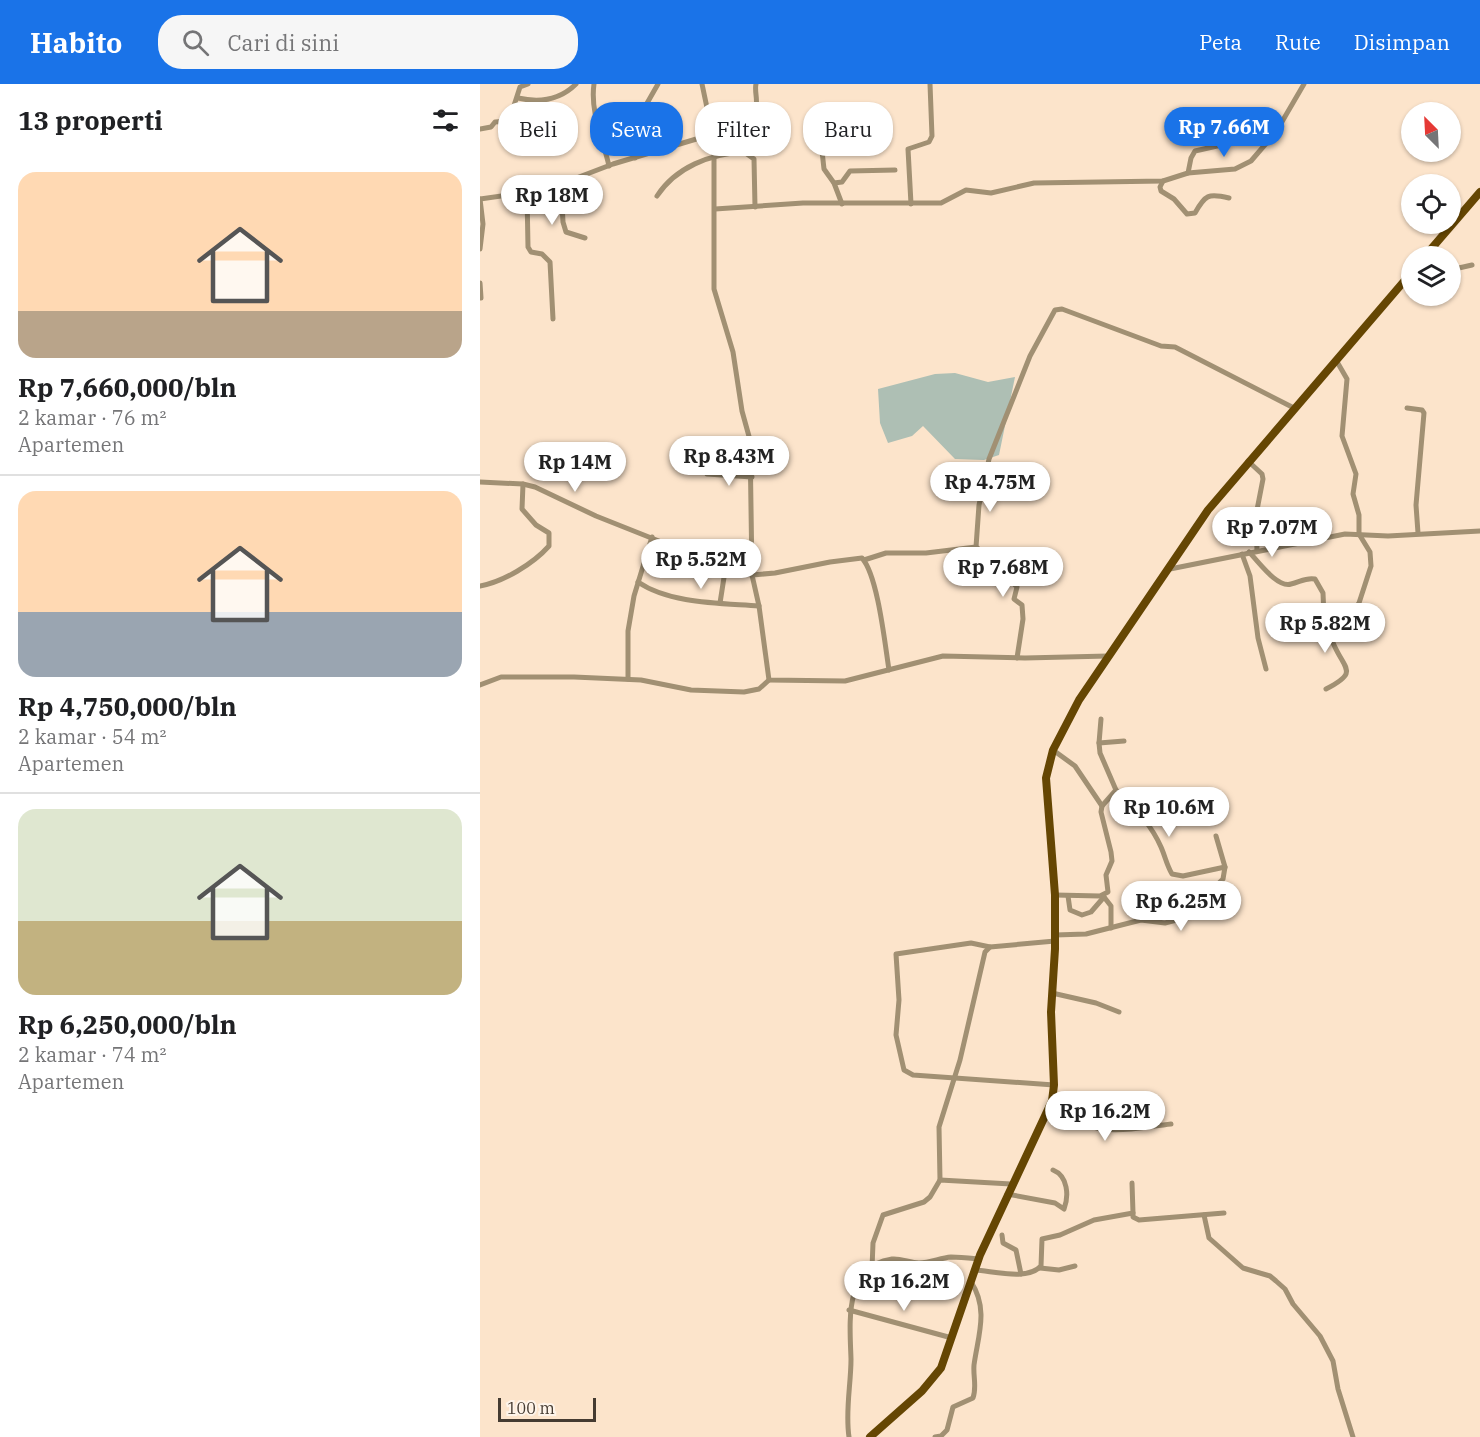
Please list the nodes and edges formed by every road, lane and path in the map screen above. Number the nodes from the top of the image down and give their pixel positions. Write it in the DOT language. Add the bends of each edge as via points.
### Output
graph roads {
  1 [pos="528,84"];
  2 [pos="576,84"];
  3 [pos="594,84"];
  4 [pos="658,84"];
  5 [pos="702,84"];
  6 [pos="756,84"];
  7 [pos="930,84"];
  8 [pos="1304,84"];
  9 [pos="518,98"];
  10 [pos="706,102"];
  11 [pos="756,102"];
  12 [pos="480,129"];
  13 [pos="1238,138"];
  14 [pos="695,140"];
  15 [pos="713,156"];
  16 [pos="715,156"];
  17 [pos="752,156"];
  18 [pos="823,156"];
  19 [pos="635,158"];
  20 [pos="609,166"];
  21 [pos="895,170"];
  22 [pos="1188,173"];
  23 [pos="1163,181"];
  24 [pos="834,183"];
  25 [pos="561,185"];
  26 [pos="1480,192"];
  27 [pos="527,194"];
  28 [pos="657,196"];
  29 [pos="1229,198"];
  30 [pos="480,199"];
  31 [pos="842,204"];
  32 [pos="911,204"];
  33 [pos="755,207"];
  34 [pos="715,209"];
  35 [pos="585,238"];
  36 [pos="1434,246"];
  37 [pos="480,249"];
  38 [pos="1472,265"];
  39 [pos="1461,268"];
  40 [pos="480,283"];
  41 [pos="1401,285"];
  42 [pos="481,298"];
  43 [pos="553,319"];
  44 [pos="1336,360"];
  45 [pos="1294,408"];
  46 [pos="1407,408"];
  47 [pos="1248,461"];
  48 [pos="707,474"];
  49 [pos="752,477"];
  50 [pos="480,482"];
  51 [pos="524,484"];
  52 [pos="1480,531"];
  53 [pos="1418,533"];
  54 [pos="1359,534"];
  55 [pos="652,537"];
  56 [pos="976,547"];
  57 [pos="1257,551"];
  58 [pos="1250,552"];
  59 [pos="1242,554"];
  60 [pos="864,560"];
  61 [pos="1170,569"];
  62 [pos="725,571"];
  63 [pos="752,575"];
  64 [pos="638,582"];
  65 [pos="480,586"];
  66 [pos="720,603"];
  67 [pos="759,606"];
  68 [pos="1324,617"];
  69 [pos="1108,656"];
  70 [pos="1017,658"];
  71 [pos="1266,669"];
  72 [pos="889,670"];
  73 [pos="628,679"];
  74 [pos="769,680"];
  75 [pos="480,685"];
  76 [pos="1326,689"];
  77 [pos="1101,719"];
  78 [pos="1125,741"];
  79 [pos="1099,743"];
  80 [pos="1053,750"];
  81 [pos="1116,790"];
  82 [pos="1102,806"];
  83 [pos="1216,836"];
  84 [pos="1225,867"];
  85 [pos="1055,895"];
  86 [pos="1068,896"];
  87 [pos="1103,896"];
  88 [pos="1111,928"];
  89 [pos="1055,938"];
  90 [pos="990,947"];
  91 [pos="1052,993"];
  92 [pos="1119,1012"];
  93 [pos="954,1079"];
  94 [pos="1054,1084"];
  95 [pos="1052,1101"];
  96 [pos="1171,1124"];
  97 [pos="1053,1170"];
  98 [pos="940,1180"];
  99 [pos="1132,1183"];
  100 [pos="1011,1184"];
  101 [pos="1007,1194"];
  102 [pos="1133,1213"];
  103 [pos="1224,1213"];
  104 [pos="1204,1215"];
  105 [pos="1002,1235"];
  106 [pos="979,1259"];
  107 [pos="1075,1266"];
  108 [pos="872,1268"];
  109 [pos="1040,1268"];
  110 [pos="975,1270"];
  111 [pos="1021,1274"];
  112 [pos="971,1282"];
  113 [pos="849,1310"];
  114 [pos="952,1338"];
  115 [pos="849,1437"];
  116 [pos="870,1437"];
  117 [pos="934,1437"];
  118 [pos="1353,1437"];
  1 -- 9 [label="street" via="520,87"];
  2 -- 9 [label="street" via="560,96 548,99 534,102"];
  3 -- 20 [label="street" via="596,127 604,140"];
  4 -- 19 [label="street" via="638,119"];
  5 -- 10 [label="street"];
  6 -- 11 [label="street"];
  7 -- 32 [label="street" via="932,136 929,142 908,149"];
  8 -- 22 [label="street" via="1276,132 1251,160 1235,169"];
  9 -- 12 [label="street" via="509,120"];
  13 -- 22 [label="street" via="1195,150"];
  14 -- 19 [label="street"];
  15 -- 28 [label="street" via="677,173"];
  16 -- 34 [label="street"];
  17 -- 33 [label="street"];
  18 -- 24 [label="street" via="824,169"];
  19 -- 20 [label="street"];
  20 -- 25 [label="street"];
  21 -- 24 [label="street" via="850,171 842,182"];
  22 -- 23 [label="street"];
  23 -- 29 [label="street" via="1161,191 1187,214 1195,213 1204,198"];
  23 -- 32 [label="street" via="1034,183 991,192 966,190 947,202"];
  24 -- 31 [label="street"];
  25 -- 27 [label="street"];
  25 -- 35 [label="street" via="564,228"];
  26 -- 36 [label="main road"];
  27 -- 30 [label="street"];
  27 -- 43 [label="street" via="528,247 550,262"];
  30 -- 37 [label="street"];
  31 -- 32 [label="street"];
  31 -- 33 [label="street"];
  33 -- 34 [label="street"];
  34 -- 49 [label="street" via="714,289 737,370"];
  38 -- 39 [label="street"];
  40 -- 42 [label="street"];
  41 -- 44 [label="main road"];
  44 -- 45 [label="main road"];
  44 -- 54 [label="street" via="1348,385 1342,409 1342,436 1356,474 1353,494"];
  45 -- 47 [label="main road"];
  45 -- 56 [label="street" via="1175,347 1161,346 1062,309 1055,310 1030,356 989,459 979,505"];
  46 -- 53 [label="street" via="1425,413 1416,499"];
  47 -- 57 [label="street" via="1263,479 1256,515"];
  47 -- 61 [label="main road" via="1208,510"];
  48 -- 49 [label="street"];
  49 -- 63 [label="street"];
  50 -- 51 [label="street"];
  51 -- 55 [label="street"];
  51 -- 65 [label="street" via="522,509 549,533 549,546 507,576"];
  52 -- 53 [label="street"];
  53 -- 54 [label="street"];
  54 -- 57 [label="street"];
  54 -- 68 [label="street" via="1370,552 1371,566 1359,603 1349,612"];
  55 -- 62 [label="street" via="708,567"];
  55 -- 64 [label="street"];
  56 -- 60 [label="street" via="886,553"];
  56 -- 70 [label="street" via="983,552 988,577 1016,585 1014,599 1022,605 1023,619"];
  57 -- 58 [label="street"];
  58 -- 59 [label="street"];
  58 -- 68 [label="street" via="1279,581 1290,585 1310,578 1319,583"];
  59 -- 61 [label="street"];
  59 -- 71 [label="street" via="1250,576"];
  60 -- 63 [label="street"];
  60 -- 72 [label="street" via="879,610"];
  61 -- 69 [label="main road"];
  62 -- 63 [label="street"];
  62 -- 66 [label="street"];
  63 -- 67 [label="street"];
  64 -- 66 [label="street" via="691,600"];
  64 -- 73 [label="street" via="628,631"];
  66 -- 67 [label="street"];
  67 -- 74 [label="street"];
  68 -- 76 [label="street" via="1334,646 1347,666 1338,682"];
  69 -- 70 [label="street"];
  69 -- 80 [label="main road"];
  70 -- 72 [label="street" via="943,656"];
  72 -- 74 [label="street" via="835,682"];
  73 -- 74 [label="street" via="691,690 744,692 759,689"];
  73 -- 75 [label="street" via="512,676"];
  77 -- 79 [label="street"];
  78 -- 79 [label="street"];
  79 -- 81 [label="street"];
  80 -- 82 [label="street" via="1075,766"];
  80 -- 85 [label="main road" via="1046,778"];
  81 -- 82 [label="street"];
  81 -- 84 [label="street" via="1148,825 1172,874 1183,876"];
  82 -- 87 [label="street" via="1112,861 1106,874 1108,892"];
  83 -- 84 [label="street"];
  84 -- 88 [label="street" via="1222,881 1179,921 1141,920"];
  85 -- 86 [label="street"];
  85 -- 89 [label="main road"];
  86 -- 87 [label="street"];
  86 -- 87 [label="street" via="1070,910 1082,915 1091,912"];
  87 -- 88 [label="street" via="1111,906"];
  88 -- 89 [label="street"];
  89 -- 90 [label="street"];
  89 -- 91 [label="main road"];
  90 -- 93 [label="street" via="983,956"];
  90 -- 93 [label="street" via="971,943 902,951 896,957 896,1035 904,1070 908,1074"];
  91 -- 92 [label="street"];
  91 -- 94 [label="main road"];
  93 -- 94 [label="street"];
  93 -- 98 [label="street" via="937,1140"];
  94 -- 95 [label="main road"];
  95 -- 96 [label="street" via="1081,1123 1101,1130"];
  95 -- 100 [label="main road"];
  97 -- 101 [label="street" via="1065,1184 1064,1209 1054,1203"];
  98 -- 100 [label="street"];
  98 -- 108 [label="street" via="924,1202 881,1217 873,1244"];
  99 -- 102 [label="street"];
  100 -- 101 [label="main road"];
  101 -- 106 [label="main road"];
  102 -- 104 [label="street" via="1139,1220"];
  102 -- 109 [label="street" via="1094,1220 1042,1239"];
  103 -- 104 [label="street"];
  104 -- 118 [label="street" via="1209,1238 1243,1268 1276,1281 1318,1333 1333,1361"];
  105 -- 111 [label="street" via="1003,1243 1016,1250"];
  106 -- 108 [label="street" via="953,1257 920,1263 891,1259"];
  106 -- 110 [label="main road"];
  107 -- 109 [label="street" via="1059,1270"];
  108 -- 113 [label="street" via="857,1284"];
  109 -- 111 [label="street"];
  110 -- 111 [label="street"];
  110 -- 112 [label="main road"];
  112 -- 114 [label="main road"];
  112 -- 117 [label="street" via="978,1296 982,1322 975,1365 976,1391 973,1398 956,1404 947,1430"];
  113 -- 114 [label="street"];
  113 -- 115 [label="street"];
  114 -- 116 [label="main road" via="935,1375"];
}
